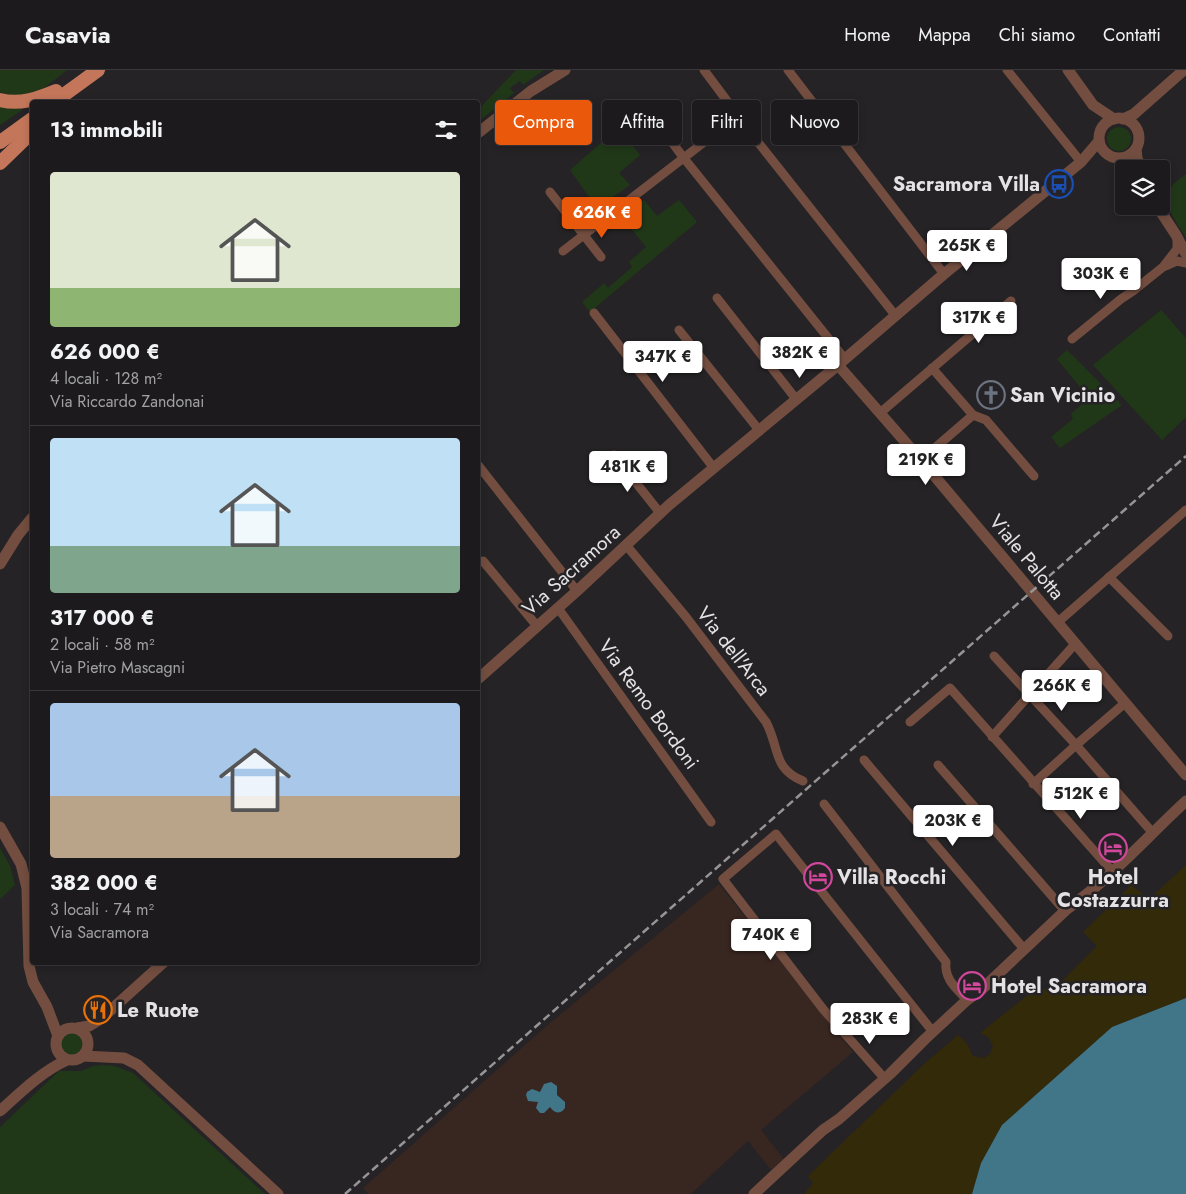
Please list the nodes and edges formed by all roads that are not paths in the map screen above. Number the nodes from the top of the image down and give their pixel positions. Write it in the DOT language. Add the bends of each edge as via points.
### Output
graph roads {
  1 [pos="83,70"];
  2 [pos="98,70"];
  3 [pos="565,70"];
  4 [pos="788,70"];
  5 [pos="1007,70"];
  6 [pos="1063,70"];
  7 [pos="1184,70"];
  8 [pos="704,71"];
  9 [pos="1075,77"];
  10 [pos="58,99"];
  11 [pos="0,100"];
  12 [pos="726,100"];
  13 [pos="1150,101"];
  14 [pos="1093,105"];
  15 [pos="30,109"];
  16 [pos="1119,119"];
  17 [pos="30,120"];
  18 [pos="1101,129"];
  19 [pos="1136,129"];
  20 [pos="0,131"];
  21 [pos="480,132"];
  22 [pos="30,134"];
  23 [pos="0,142"];
  24 [pos="1099,142"];
  25 [pos="674,145"];
  26 [pos="699,145"];
  27 [pos="760,145"];
  28 [pos="1136,149"];
  29 [pos="1105,153"];
  30 [pos="683,157"];
  31 [pos="1123,158"];
  32 [pos="1125,160"];
  33 [pos="1138,160"];
  34 [pos="1081,162"];
  35 [pos="0,163"];
  36 [pos="550,192"];
  37 [pos="1163,215"];
  38 [pos="1165,215"];
  39 [pos="1167,221"];
  40 [pos="584,234"];
  41 [pos="1176,235"];
  42 [pos="563,251"];
  43 [pos="1186,254"];
  44 [pos="601,257"];
  45 [pos="1186,263"];
  46 [pos="1163,267"];
  47 [pos="944,274"];
  48 [pos="717,298"];
  49 [pos="1011,301"];
  50 [pos="594,313"];
  51 [pos="895,315"];
  52 [pos="745,325"];
  53 [pos="679,330"];
  54 [pos="1072,339"];
  55 [pos="842,362"];
  56 [pos="932,368"];
  57 [pos="798,398"];
  58 [pos="880,413"];
  59 [pos="973,415"];
  60 [pos="759,430"];
  61 [pos="614,455"];
  62 [pos="921,460"];
  63 [pos="713,467"];
  64 [pos="1034,476"];
  65 [pos="481,477"];
  66 [pos="1186,510"];
  67 [pos="660,513"];
  68 [pos="30,520"];
  69 [pos="626,545"];
  70 [pos="483,561"];
  71 [pos="0,564"];
  72 [pos="1109,577"];
  73 [pos="577,591"];
  74 [pos="558,608"];
  75 [pos="1058,622"];
  76 [pos="537,626"];
  77 [pos="1168,636"];
  78 [pos="1075,644"];
  79 [pos="994,656"];
  80 [pos="480,677"];
  81 [pos="1031,695"];
  82 [pos="1125,703"];
  83 [pos="910,722"];
  84 [pos="992,737"];
  85 [pos="1076,745"];
  86 [pos="864,760"];
  87 [pos="938,765"];
  88 [pos="1186,775"];
  89 [pos="803,781"];
  90 [pos="1034,784"];
  91 [pos="1186,801"];
  92 [pos="824,804"];
  93 [pos="711,822"];
  94 [pos="0,827"];
  95 [pos="1152,832"];
  96 [pos="1112,872"];
  97 [pos="1065,911"];
  98 [pos="1024,949"];
  99 [pos="161,965"];
  100 [pos="967,1000"];
  101 [pos="102,1018"];
  102 [pos="933,1032"];
  103 [pos="64,1035"];
  104 [pos="87,1047"];
  105 [pos="67,1060"];
  106 [pos="36,1079"];
  107 [pos="885,1079"];
  108 [pos="0,1111"];
  109 [pos="278,1194"];
  110 [pos="754,1194"];
  1 -- 10 [label="main road"];
  2 -- 10 [label="main road"];
  3 -- 21 [label="street" via="530,91"];
  4 -- 47 [label="street"];
  5 -- 34 [label="street"];
  6 -- 9 [label="street"];
  7 -- 13 [label="street"];
  8 -- 12 [label="street"];
  9 -- 14 [label="street"];
  10 -- 11 [label="main road" via="38,98 11,103"];
  13 -- 16 [label="street" via="1134,114"];
  13 -- 19 [label="street" via="1139,117"];
  14 -- 16 [label="street"];
  14 -- 18 [label="street"];
  15 -- 20 [label="main road"];
  16 -- 18 [label="street" via="1106,122"];
  16 -- 19 [label="street" via="1129,121"];
  17 -- 23 [label="main road"];
  18 -- 24 [label="street"];
  19 -- 28 [label="street" via="1139,140"];
  22 -- 35 [label="main road"];
  24 -- 29 [label="street"];
  24 -- 34 [label="street, Via Sacramora"];
  25 -- 30 [label="street"];
  26 -- 30 [label="street"];
  27 -- 51 [label="street"];
  28 -- 31 [label="street"];
  28 -- 33 [label="street"];
  29 -- 31 [label="street"];
  29 -- 34 [label="street, Via Sacramora"];
  30 -- 40 [label="street"];
  30 -- 55 [label="street"];
  31 -- 32 [label="street"];
  34 -- 47 [label="street, Via Sacramora"];
  36 -- 40 [label="street"];
  37 -- 39 [label="street"];
  38 -- 39 [label="street"];
  39 -- 41 [label="street"];
  40 -- 42 [label="street"];
  40 -- 44 [label="street"];
  41 -- 43 [label="street"];
  41 -- 46 [label="street" via="1177,249"];
  45 -- 46 [label="street" via="1177,261"];
  46 -- 54 [label="street"];
  47 -- 51 [label="street, Via Sacramora"];
  48 -- 57 [label="street"];
  49 -- 56 [label="street"];
  50 -- 63 [label="street"];
  51 -- 55 [label="street, Via Sacramora"];
  52 -- 57 [label="street"];
  53 -- 60 [label="street"];
  55 -- 57 [label="street, Via Sacramora"];
  55 -- 58 [label="street, Viale Palotta"];
  56 -- 58 [label="street"];
  56 -- 59 [label="street"];
  57 -- 60 [label="street, Via Sacramora"];
  58 -- 62 [label="street, Viale Palotta"];
  59 -- 62 [label="street"];
  59 -- 64 [label="street" via="986,420"];
  60 -- 63 [label="street, Via Sacramora"];
  61 -- 67 [label="street"];
  62 -- 75 [label="street, Viale Palotta"];
  63 -- 67 [label="street, Via Sacramora"];
  65 -- 73 [label="street"];
  66 -- 72 [label="street"];
  67 -- 69 [label="street, Via Sacramora"];
  68 -- 71 [label="street"];
  69 -- 73 [label="street, Via Sacramora"];
  69 -- 89 [label="street, Via dell'Arca" via="766,722 781,766"];
  70 -- 76 [label="street"];
  72 -- 75 [label="street"];
  72 -- 77 [label="street"];
  73 -- 74 [label="street, Via Sacramora"];
  74 -- 76 [label="street, Via Sacramora"];
  74 -- 93 [label="street, Via Remo Bordoni"];
  75 -- 78 [label="street, Viale Palotta"];
  76 -- 80 [label="street, Via Sacramora"];
  78 -- 81 [label="street"];
  78 -- 82 [label="street, Viale Palotta"];
  79 -- 81 [label="street"];
  81 -- 84 [label="street"];
  81 -- 85 [label="street"];
  82 -- 85 [label="street"];
  82 -- 88 [label="street, Viale Palotta"];
  83 -- 84 [label="street" via="950,688"];
  84 -- 90 [label="street"];
  85 -- 90 [label="street"];
  85 -- 95 [label="street"];
  86 -- 98 [label="street"];
  87 -- 97 [label="street"];
  90 -- 96 [label="street"];
  91 -- 95 [label="street"];
  92 -- 100 [label="street" via="946,962 949,981"];
  94 -- 103 [label="street" via="21,864 27,888 29,966 33,982"];
  95 -- 96 [label="street"];
  96 -- 97 [label="street"];
  97 -- 98 [label="street"];
  98 -- 100 [label="street"];
  99 -- 101 [label="street"];
  100 -- 102 [label="street"];
  101 -- 103 [label="street"];
  101 -- 104 [label="street"];
  102 -- 107 [label="street"];
  102 -- 107 [label="street" via="776,834 723,879 838,1026"];
  103 -- 104 [label="street" via="82,1031"];
  103 -- 105 [label="street" via="60,1056"];
  103 -- 106 [label="street"];
  104 -- 105 [label="street" via="74,1060"];
  104 -- 109 [label="street" via="138,1065"];
  105 -- 106 [label="street"];
  106 -- 108 [label="street"];
  107 -- 110 [label="street" via="823,1130"];
}
